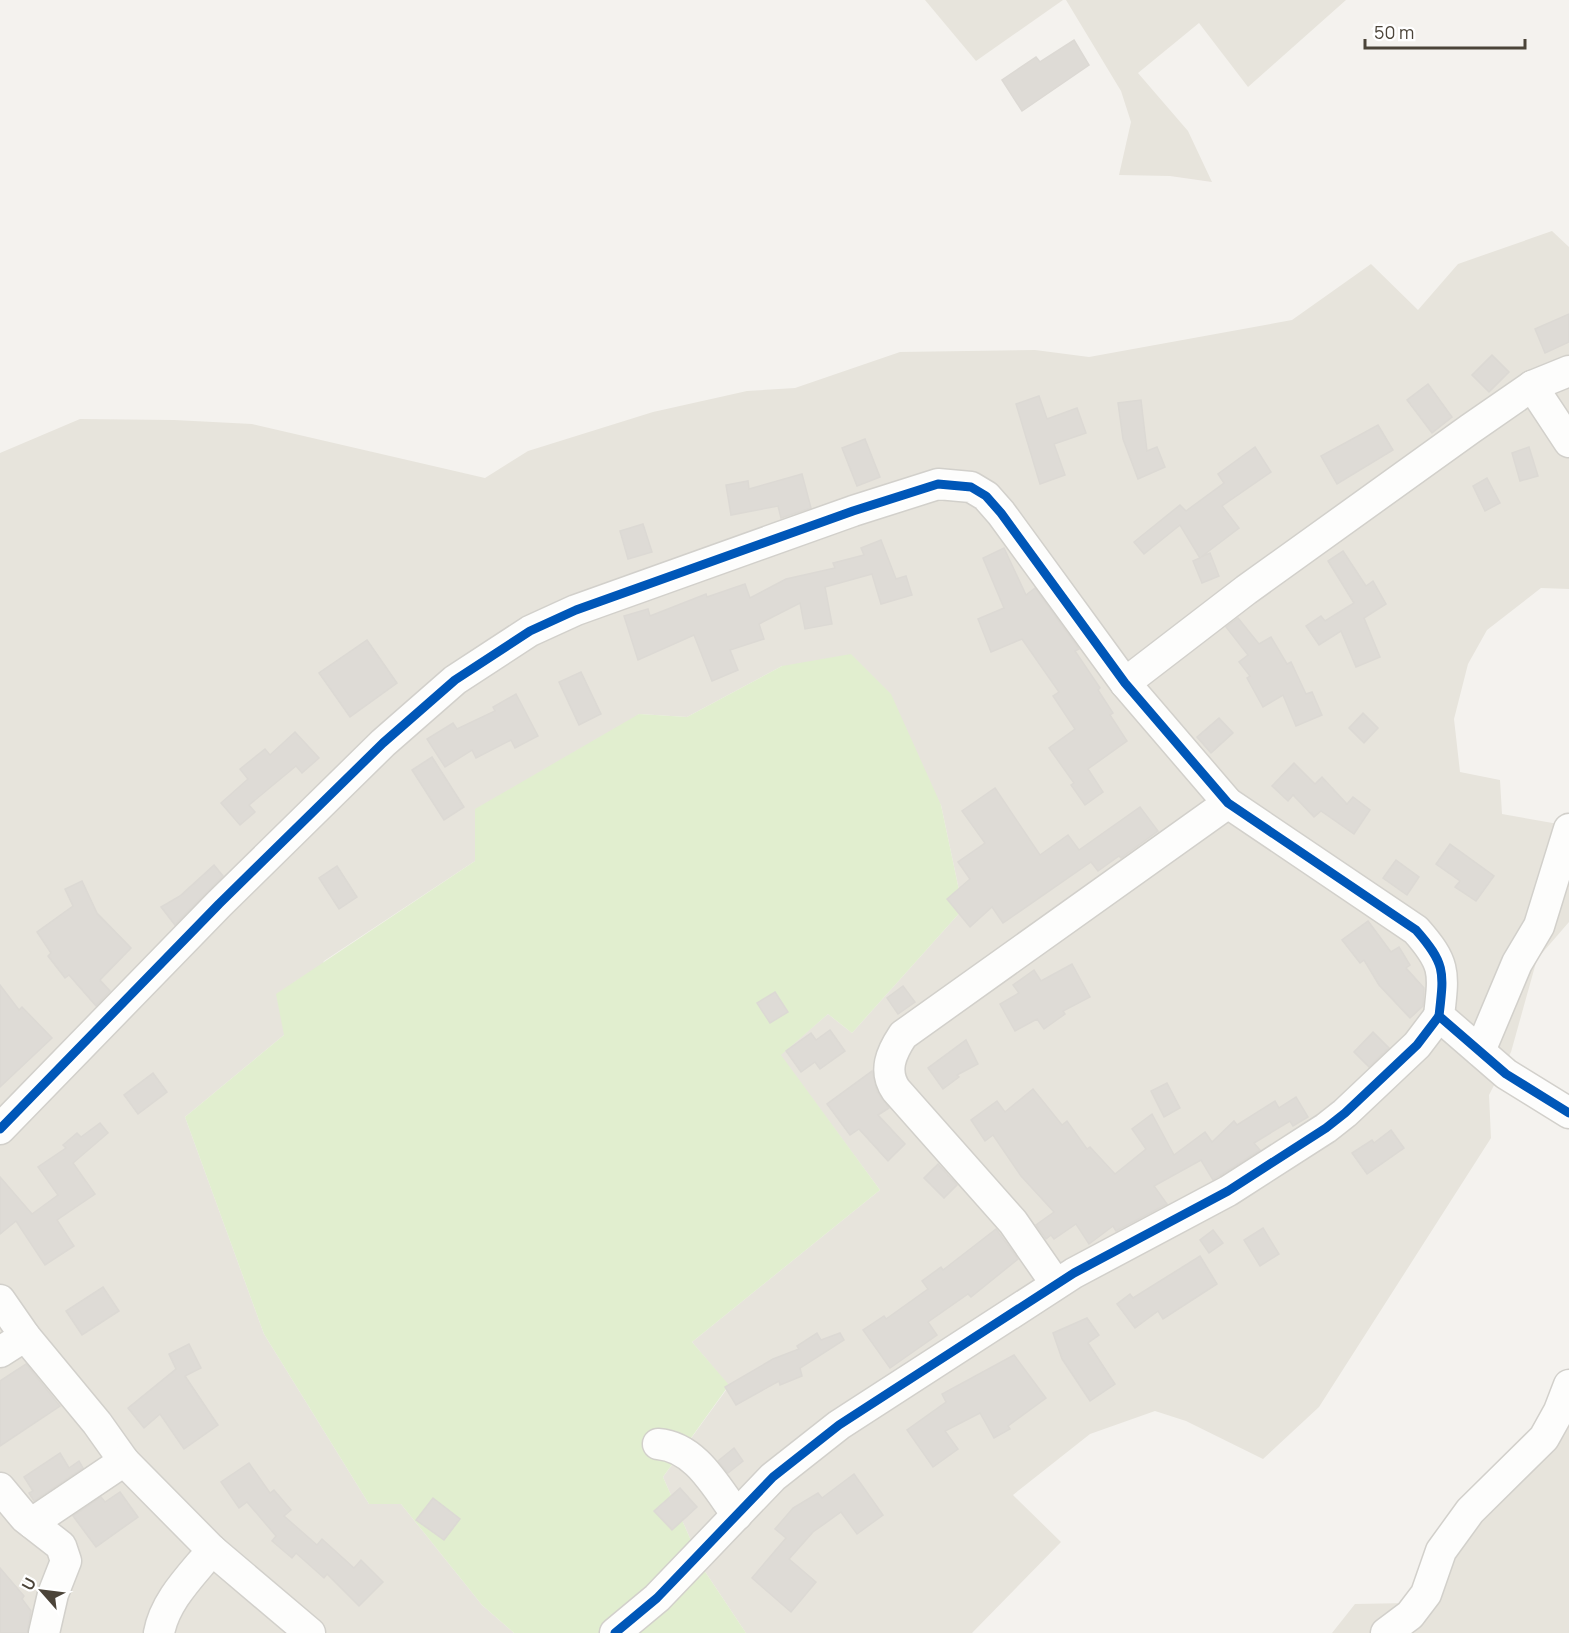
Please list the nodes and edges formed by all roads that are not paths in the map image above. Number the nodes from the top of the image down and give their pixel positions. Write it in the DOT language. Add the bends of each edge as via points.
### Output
graph roads {
  1 [pos="1569,371"];
  2 [pos="1532,386"];
  3 [pos="1569,442"];
  4 [pos="1125,683"];
  5 [pos="1228,803"];
  6 [pos="1569,829"];
  7 [pos="1439,1016"];
  8 [pos="1480,1051"];
  9 [pos="1569,1113"];
  10 [pos="0,1129"];
  11 [pos="1056,1284"];
  12 [pos="0,1300"];
  13 [pos="25,1336"];
  14 [pos="0,1352"];
  15 [pos="1569,1385"];
  16 [pos="658,1444"];
  17 [pos="124,1461"];
  18 [pos="0,1488"];
  19 [pos="737,1515"];
  20 [pos="32,1523"];
  21 [pos="212,1550"];
  22 [pos="44,1633"];
  23 [pos="159,1633"];
  24 [pos="310,1633"];
  25 [pos="615,1633"];
  26 [pos="1386,1633"];
  1 -- 2 [label="street"];
  2 -- 3 [label="street"];
  2 -- 4 [label="street" via="1246,590"];
  4 -- 5 [label="street"];
  4 -- 10 [label="street" via="1002,513 986,496 956,484 938,484 853,511 576,610 530,631 455,680 383,743 219,904"];
  5 -- 7 [label="street" via="1416,930 1441,964"];
  5 -- 11 [label="street" via="903,1035 892,1054 890,1080 896,1090 1013,1222"];
  6 -- 8 [label="street" via="1539,926 1517,963"];
  7 -- 8 [label="street"];
  7 -- 11 [label="street" via="1417,1045 1326,1128 1228,1191"];
  8 -- 9 [label="street" via="1506,1074"];
  11 -- 19 [label="street" via="839,1425 773,1477"];
  12 -- 13 [label="street"];
  13 -- 14 [label="street"];
  13 -- 17 [label="street"];
  15 -- 26 [label="street" via="1544,1438 1470,1511 1441,1551 1426,1594 1410,1615"];
  16 -- 19 [label="street" via="678,1448 699,1464"];
  17 -- 20 [label="street"];
  17 -- 21 [label="street"];
  18 -- 20 [label="street"];
  19 -- 25 [label="street" via="657,1598"];
  20 -- 22 [label="street" via="61,1546 66,1561 53,1593"];
  21 -- 23 [label="street" via="179,1590 160,1623"];
  21 -- 24 [label="street"];
}
